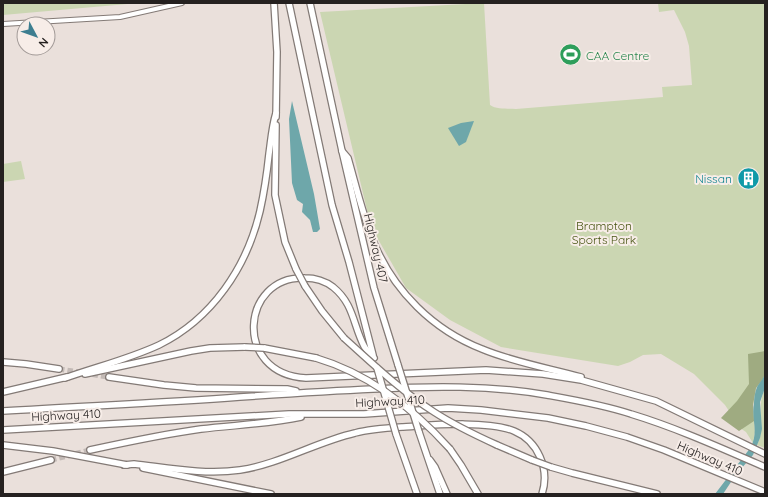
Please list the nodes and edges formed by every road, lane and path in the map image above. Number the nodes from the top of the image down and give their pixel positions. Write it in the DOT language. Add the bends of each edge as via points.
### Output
graph roads {
  1 [pos="182,3"];
  2 [pos="274,3"];
  3 [pos="289,3"];
  4 [pos="310,3"];
  5 [pos="3,24"];
  6 [pos="276,113"];
  7 [pos="342,151"];
  8 [pos="374,358"];
  9 [pos="3,362"];
  10 [pos="60,369"];
  11 [pos="109,377"];
  12 [pos="65,378"];
  13 [pos="3,392"];
  14 [pos="304,392"];
  15 [pos="635,394"];
  16 [pos="3,411"];
  17 [pos="310,415"];
  18 [pos="3,430"];
  19 [pos="3,445"];
  20 [pos="90,450"];
  21 [pos="764,454"];
  22 [pos="427,457"];
  23 [pos="51,460"];
  24 [pos="124,465"];
  25 [pos="26,466"];
  26 [pos="765,467"];
  27 [pos="3,468"];
  28 [pos="3,472"];
  29 [pos="765,492"];
  30 [pos="271,494"];
  31 [pos="417,494"];
  32 [pos="440,494"];
  33 [pos="447,494"];
  34 [pos="478,494"];
  35 [pos="542,494"];
  36 [pos="657,494"];
  1 -- 5 [label="main road" via="120,17"];
  2 -- 6 [label="highway" via="277,52"];
  3 -- 8 [label="highway" via="332,205"];
  4 -- 7 [label="highway, Highway 407"];
  6 -- 12 [label="highway" via="256,227 240,265 221,294 194,322 166,342"];
  6 -- 36 [label="highway, bridge" via="275,195 285,242 305,286 344,338 422,404 456,425 551,467"];
  7 -- 15 [label="highway" via="348,158 369,230 382,261 400,288 429,318 457,338 482,349 626,389"];
  7 -- 22 [label="highway, Highway 407, bridge" via="374,288"];
  8 -- 15 [label="highway" via="364,346 347,303 326,283 310,278 284,281 263,297 256,309 253,330 256,346 273,368 285,375 306,378 452,370 514,371 581,380"];
  8 -- 31 [label="highway, bridge"];
  9 -- 10 [label="highway"];
  11 -- 14 [label="highway" via="184,387 287,389"];
  12 -- 13 [label="highway"];
  12 -- 34 [label="highway, bridge" via="221,347 264,348 316,358 359,375 390,394 423,420 450,449"];
  14 -- 16 [label="highway, Highway 410"];
  14 -- 26 [label="highway, Highway 410" via="430,386 497,389 546,395 630,414"];
  15 -- 21 [label="highway" via="674,409"];
  17 -- 18 [label="highway, Highway 410" via="289,414"];
  17 -- 20 [label="highway" via="193,430"];
  17 -- 29 [label="highway, Highway 410" via="448,408 556,420 627,437"];
  19 -- 24 [label="highway" via="54,451"];
  22 -- 32 [label="highway, Highway 407"];
  22 -- 33 [label="highway" via="435,467"];
  23 -- 25 [label="highway"];
  24 -- 30 [label="highway"];
  24 -- 35 [label="highway" via="215,471 240,470 267,464 336,438 363,431 443,424 493,426 514,431 532,444 540,456 544,470"];
  25 -- 27 [label="highway"];
  25 -- 28 [label="highway"];
}
